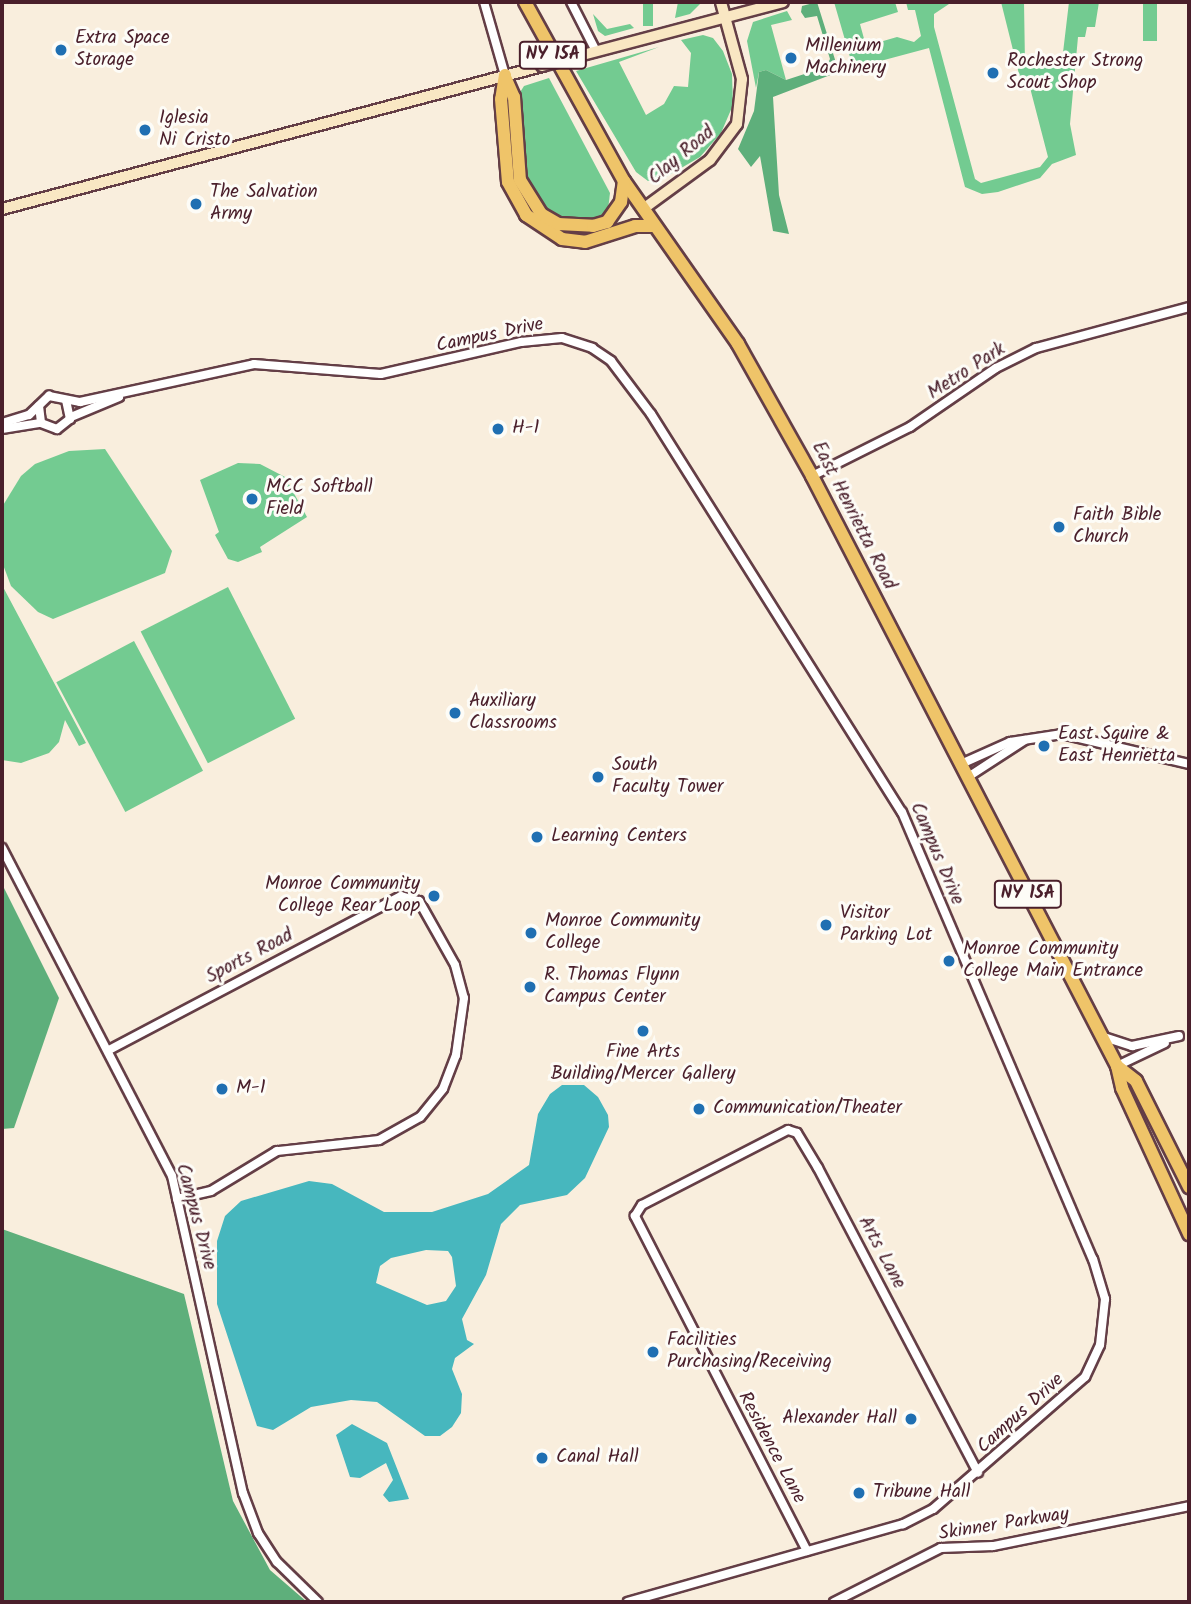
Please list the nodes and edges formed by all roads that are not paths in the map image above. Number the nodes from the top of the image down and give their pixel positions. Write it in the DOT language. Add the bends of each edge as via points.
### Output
graph roads {
  1 [pos="484,2"];
  2 [pos="525,2"];
  3 [pos="571,2"];
  4 [pos="721,2"];
  5 [pos="782,2"];
  6 [pos="725,17"];
  7 [pos="596,51"];
  8 [pos="505,75"];
  9 [pos="624,181"];
  10 [pos="2,209"];
  11 [pos="643,209"];
  12 [pos="653,226"];
  13 [pos="1189,307"];
  14 [pos="135,391"];
  15 [pos="65,399"];
  16 [pos="39,406"];
  17 [pos="71,417"];
  18 [pos="2,423"];
  19 [pos="41,423"];
  20 [pos="2,429"];
  21 [pos="812,477"];
  22 [pos="1026,740"];
  23 [pos="961,764"];
  24 [pos="1189,764"];
  25 [pos="968,777"];
  26 [pos="2,848"];
  27 [pos="1189,1031"];
  28 [pos="1101,1036"];
  29 [pos="1179,1036"];
  30 [pos="109,1050"];
  31 [pos="1117,1066"];
  32 [pos="712,1169"];
  33 [pos="1189,1187"];
  34 [pos="177,1199"];
  35 [pos="1189,1234"];
  36 [pos="978,1473"];
  37 [pos="1189,1506"];
  38 [pos="807,1551"];
  39 [pos="318,1602"];
  40 [pos="628,1602"];
  41 [pos="834,1602"];
  1 -- 8 [label="street"];
  2 -- 9 [label="main road, East Henrietta Road / NY 15A"];
  3 -- 7 [label="street"];
  4 -- 6 [label="street, Clay Road"];
  5 -- 6 [label="street"];
  6 -- 7 [label="street"];
  6 -- 11 [label="street, Clay Road" via="742,79 737,124 710,160"];
  7 -- 8 [label="street, bridge"];
  8 -- 9 [label="main road" via="514,97 520,180 541,214 558,224 607,222 621,202"];
  8 -- 10 [label="street"];
  8 -- 12 [label="main road" via="500,99 508,182 526,215 562,239 585,242 635,226"];
  9 -- 11 [label="main road, East Henrietta Road / NY 15A"];
  11 -- 12 [label="main road, East Henrietta Road / NY 15A"];
  12 -- 21 [label="main road, East Henrietta Road / NY 15A" via="738,344"];
  13 -- 21 [label="street, Metro Park" via="1036,348 996,368 910,427"];
  14 -- 15 [label="street, Campus Drive" via="80,402"];
  14 -- 17 [label="street, Campus Drive"];
  14 -- 36 [label="street, Campus Drive" via="254,364 381,374 521,342 562,338 592,348 626,379 902,812 1093,1259 1105,1299 1105,1322 1085,1377"];
  15 -- 16 [label="street" via="49,396"];
  15 -- 17 [label="street"];
  16 -- 18 [label="street" via="29,415"];
  16 -- 19 [label="street"];
  17 -- 19 [label="street" via="57,429"];
  19 -- 20 [label="street"];
  21 -- 23 [label="main road, East Henrietta Road / NY 15A"];
  22 -- 23 [label="street" via="1010,742"];
  22 -- 24 [label="street" via="1069,734"];
  22 -- 25 [label="street"];
  23 -- 25 [label="main road, East Henrietta Road / NY 15A"];
  25 -- 28 [label="main road, East Henrietta Road / NY 15A"];
  26 -- 30 [label="street, Campus Drive"];
  27 -- 29 [label="street"];
  28 -- 29 [label="street" via="1132,1046"];
  28 -- 31 [label="main road, East Henrietta Road / NY 15A"];
  29 -- 31 [label="street"];
  30 -- 34 [label="street, Campus Drive" via="172,1176"];
  30 -- 34 [label="street, Sports Road" via="408,896 423,906 455,965 464,998 456,1055 437,1099 420,1117 388,1137 276,1151 211,1191"];
  31 -- 33 [label="main road, East Henrietta Road / NY 15A" via="1136,1081"];
  31 -- 35 [label="main road, East Henrietta Road / NY 15A" via="1122,1088"];
  32 -- 36 [label="street, Arts Lane" via="788,1130 797,1133"];
  32 -- 38 [label="street, Residence Lane" via="642,1205 637,1209 637,1226"];
  34 -- 39 [label="street, Campus Drive" via="243,1493 258,1533 276,1562"];
  36 -- 38 [label="street, Campus Drive" via="933,1509 903,1524"];
  37 -- 41 [label="street, Skinner Parkway" via="993,1546 941,1548"];
  38 -- 40 [label="street, Campus Drive"];
}
